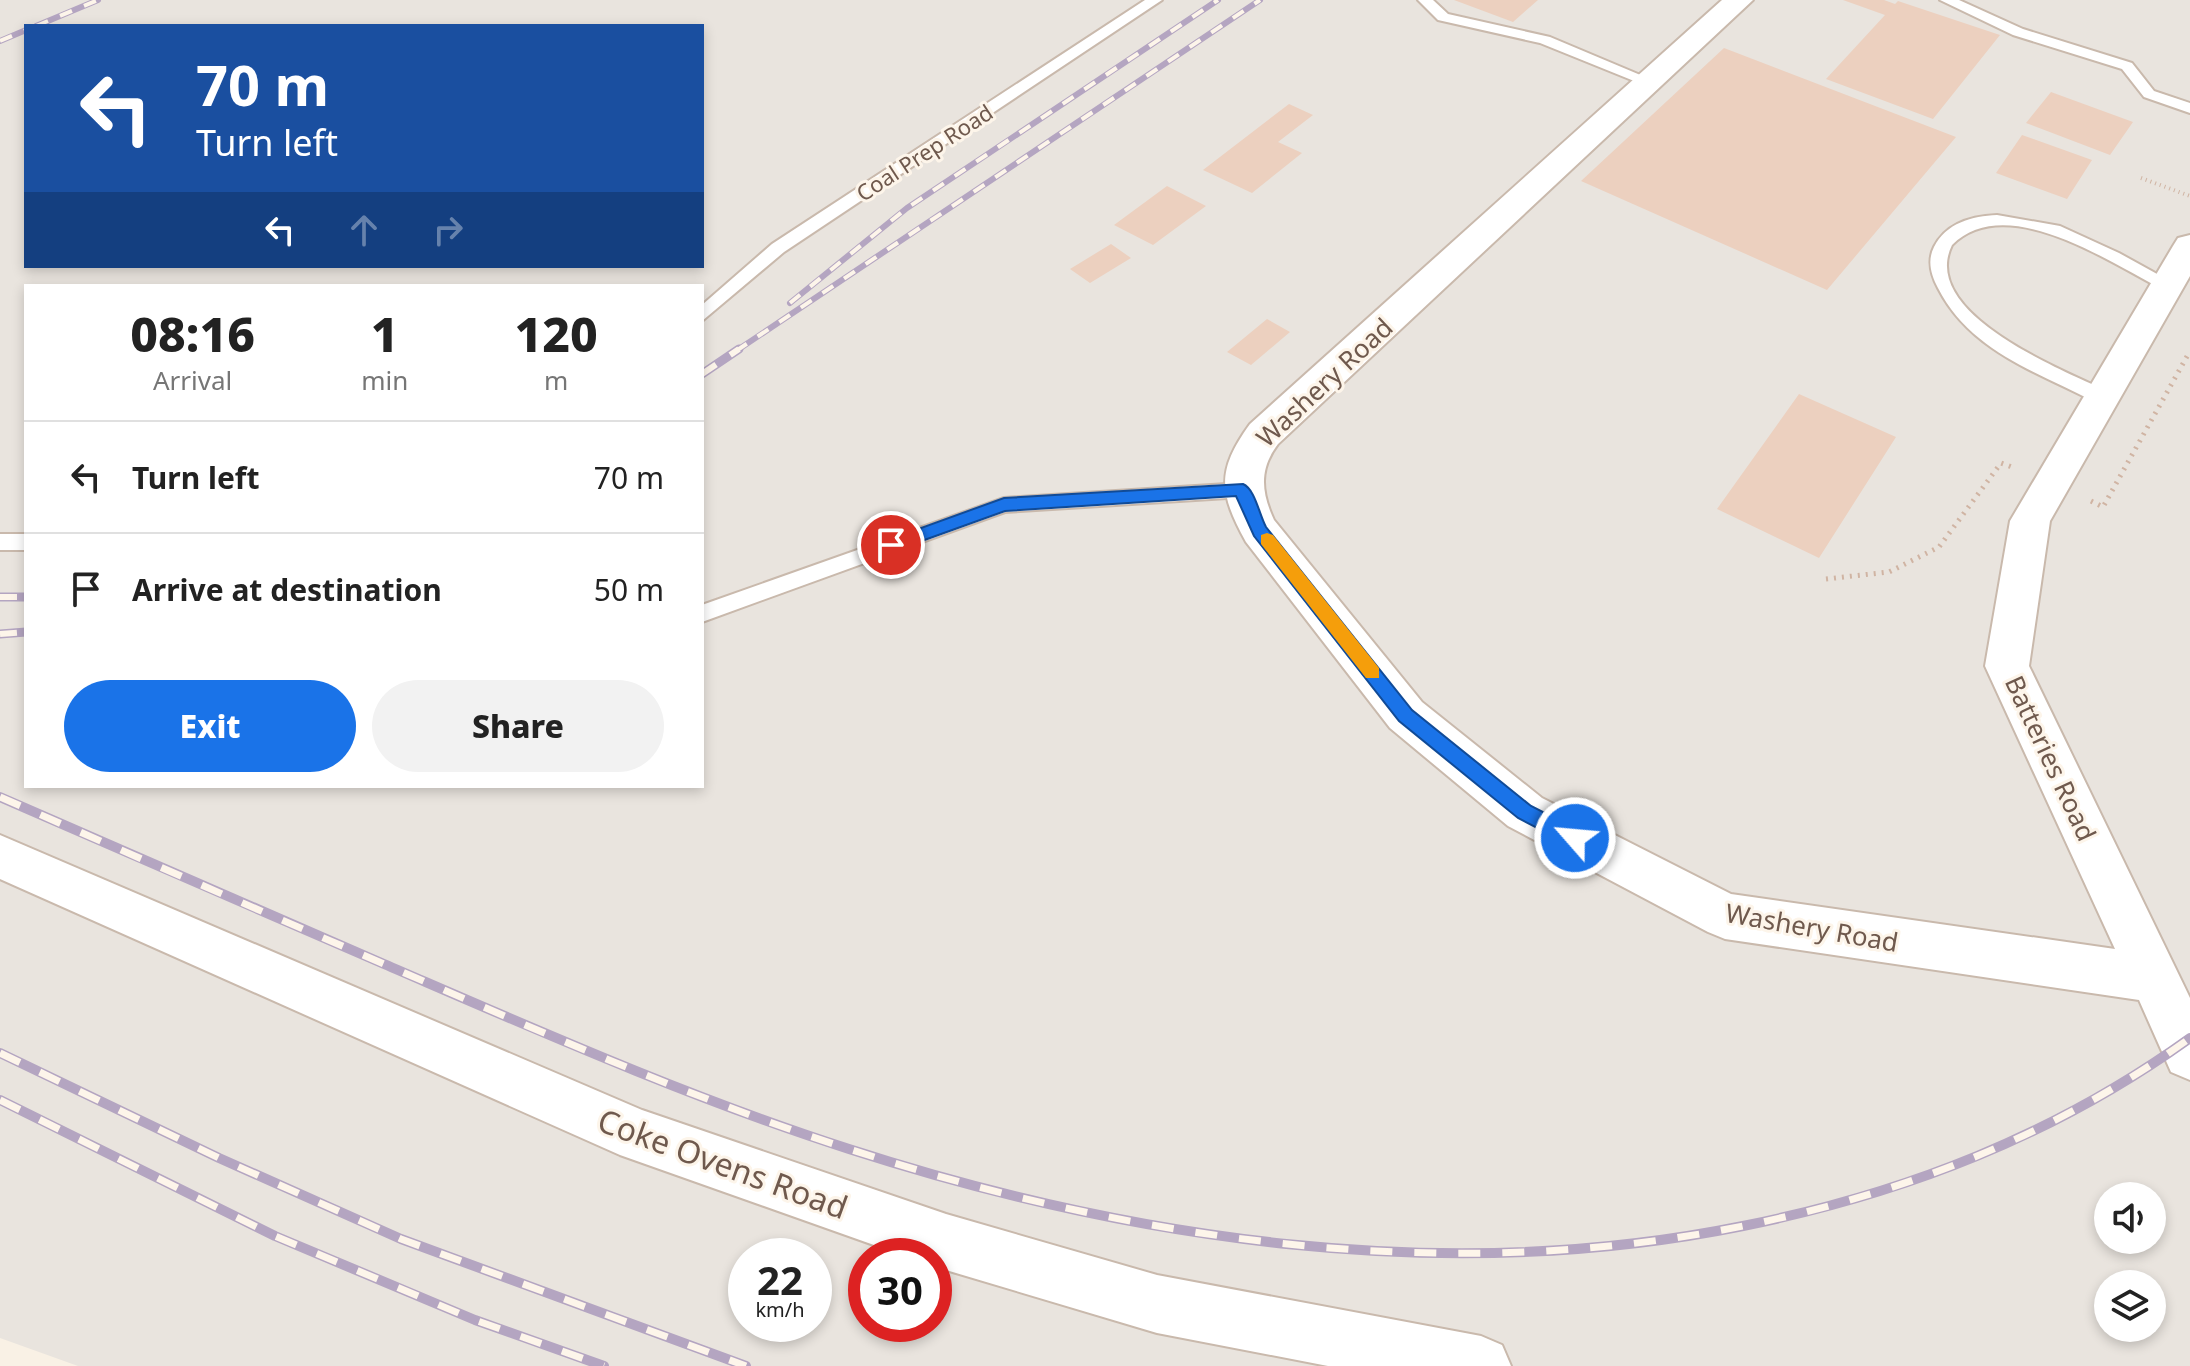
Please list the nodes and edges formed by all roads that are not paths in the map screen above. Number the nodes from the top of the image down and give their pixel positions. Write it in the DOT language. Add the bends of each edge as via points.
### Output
graph roads {
  1 [pos="1155,0"];
  2 [pos="1425,0"];
  3 [pos="1739,0"];
  4 [pos="1947,0"];
  5 [pos="1649,82"];
  6 [pos="2190,108"];
  7 [pos="2190,246"];
  8 [pos="2168,285"];
  9 [pos="704,313"];
  10 [pos="2102,397"];
  11 [pos="1243,490"];
  12 [pos="0,542"];
  13 [pos="24,542"];
  14 [pos="704,613"];
  15 [pos="0,856"];
  16 [pos="2156,979"];
  17 [pos="2190,1054"];
  18 [pos="1481,1366"];
  1 -- 9 [label="lane, Coal Prep Road" via="778,248"];
  2 -- 5 [label="lane" via="1443,17 1545,40"];
  3 -- 5 [label="street, Washery Road"];
  4 -- 6 [label="lane" via="2018,32 2127,66 2149,94"];
  5 -- 11 [label="street, Washery Road" via="1264,434 1246,456"];
  7 -- 8 [label="street, Batteries Road"];
  8 -- 10 [label="street, Batteries Road"];
  8 -- 10 [label="lane" via="2060,234 2019,221 1977,221 1958,228 1942,245 1938,270 1959,307 1990,339"];
  10 -- 16 [label="street, Batteries Road" via="2030,521 2007,666"];
  11 -- 14 [label="lane" via="1004,505"];
  11 -- 16 [label="street, Washery Road" via="1260,531 1406,715 1525,812 1725,916"];
  12 -- 13 [label="lane"];
  15 -- 18 [label="street, Coke Ovens Road" via="639,1136 946,1242 1157,1304"];
  16 -- 17 [label="street, Batteries Road"];
}
